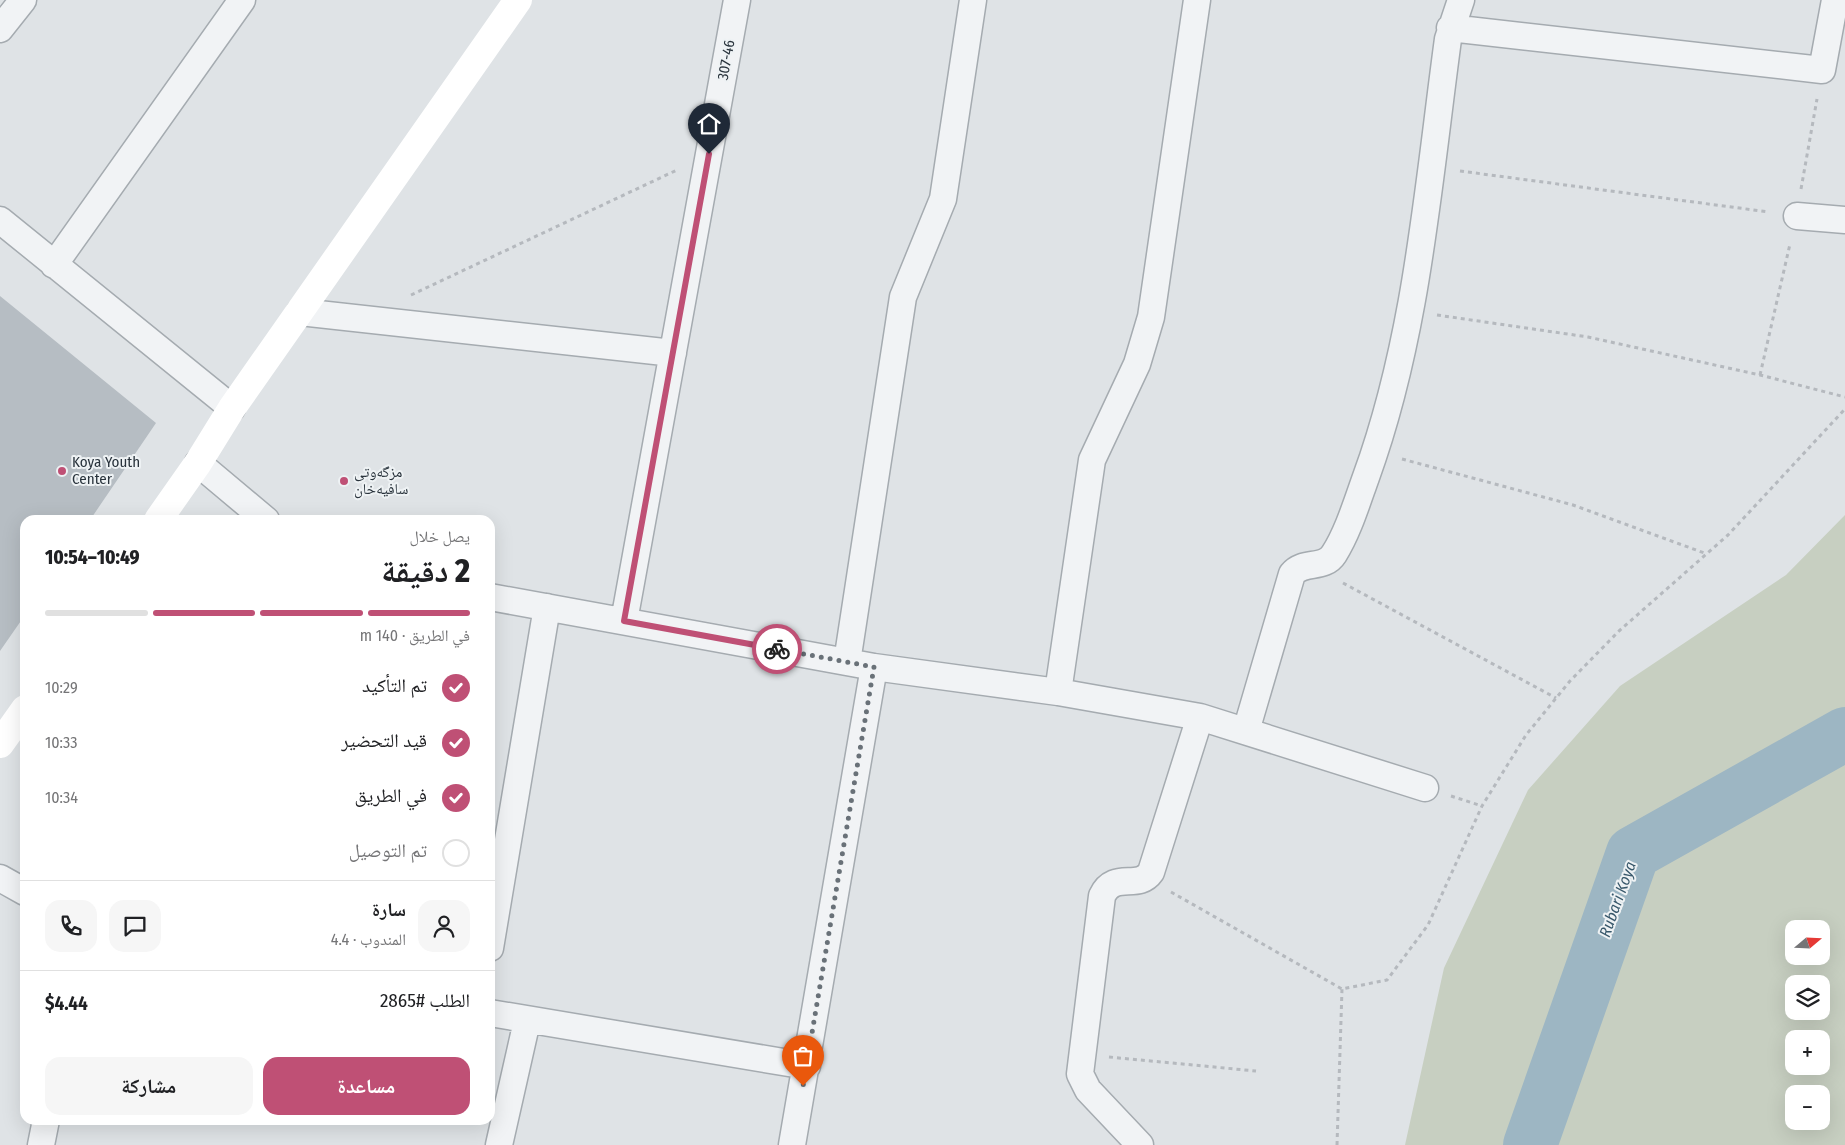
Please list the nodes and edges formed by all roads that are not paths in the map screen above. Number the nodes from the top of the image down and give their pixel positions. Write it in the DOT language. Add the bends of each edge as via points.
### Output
graph roads {
  1 [pos="23,0"];
  2 [pos="242,0"];
  3 [pos="518,0"];
  4 [pos="737,0"];
  5 [pos="973,0"];
  6 [pos="1197,0"];
  7 [pos="1462,0"];
  8 [pos="1835,0"];
  9 [pos="1450,28"];
  10 [pos="0,30"];
  11 [pos="1797,216"];
  12 [pos="0,220"];
  13 [pos="1845,220"];
  14 [pos="54,265"];
  15 [pos="300,312"];
  16 [pos="673,353"];
  17 [pos="232,408"];
  18 [pos="198,463"];
  19 [pos="162,515"];
  20 [pos="260,515"];
  21 [pos="495,598"];
  22 [pos="547,607"];
  23 [pos="624,621"];
  24 [pos="847,662"];
  25 [pos="874,667"];
  26 [pos="1058,692"];
  27 [pos="20,716"];
  28 [pos="1200,718"];
  29 [pos="1246,731"];
  30 [pos="0,744"];
  31 [pos="1425,788"];
  32 [pos="0,878"];
  33 [pos="20,889"];
  34 [pos="495,918"];
  35 [pos="495,1014"];
  36 [pos="527,1021"];
  37 [pos="807,1066"];
  38 [pos="45,1125"];
  39 [pos="41,1145"];
  40 [pos="499,1145"];
  41 [pos="792,1145"];
  42 [pos="1140,1145"];
  1 -- 10 [label="street"];
  2 -- 14 [label="street"];
  3 -- 15 [label="street"];
  4 -- 16 [label="street, 307-46"];
  5 -- 24 [label="street" via="943,199 904,297"];
  6 -- 26 [label="street" via="1151,317 1137,364 1092,460"];
  7 -- 9 [label="street"];
  8 -- 9 [label="street" via="1822,70"];
  9 -- 29 [label="street" via="1411,312 1397,377 1375,452 1334,555 1324,563 1305,565 1292,574"];
  11 -- 13 [label="street"];
  12 -- 14 [label="street"];
  14 -- 17 [label="street"];
  15 -- 16 [label="street"];
  15 -- 17 [label="street"];
  16 -- 23 [label="street, 307-46"];
  17 -- 18 [label="street"];
  18 -- 19 [label="street"];
  18 -- 20 [label="street"];
  21 -- 22 [label="street"];
  22 -- 23 [label="street"];
  22 -- 34 [label="street"];
  23 -- 24 [label="street"];
  24 -- 25 [label="street"];
  25 -- 26 [label="street"];
  25 -- 37 [label="street"];
  26 -- 28 [label="street"];
  27 -- 30 [label="street"];
  28 -- 29 [label="street"];
  28 -- 42 [label="street" via="1151,872 1146,878 1116,882 1105,889 1102,896 1080,1074 1084,1086"];
  29 -- 31 [label="street"];
  32 -- 33 [label="street"];
  35 -- 36 [label="street"];
  36 -- 37 [label="street"];
  36 -- 40 [label="street"];
  37 -- 41 [label="street"];
  38 -- 39 [label="street"];
}
